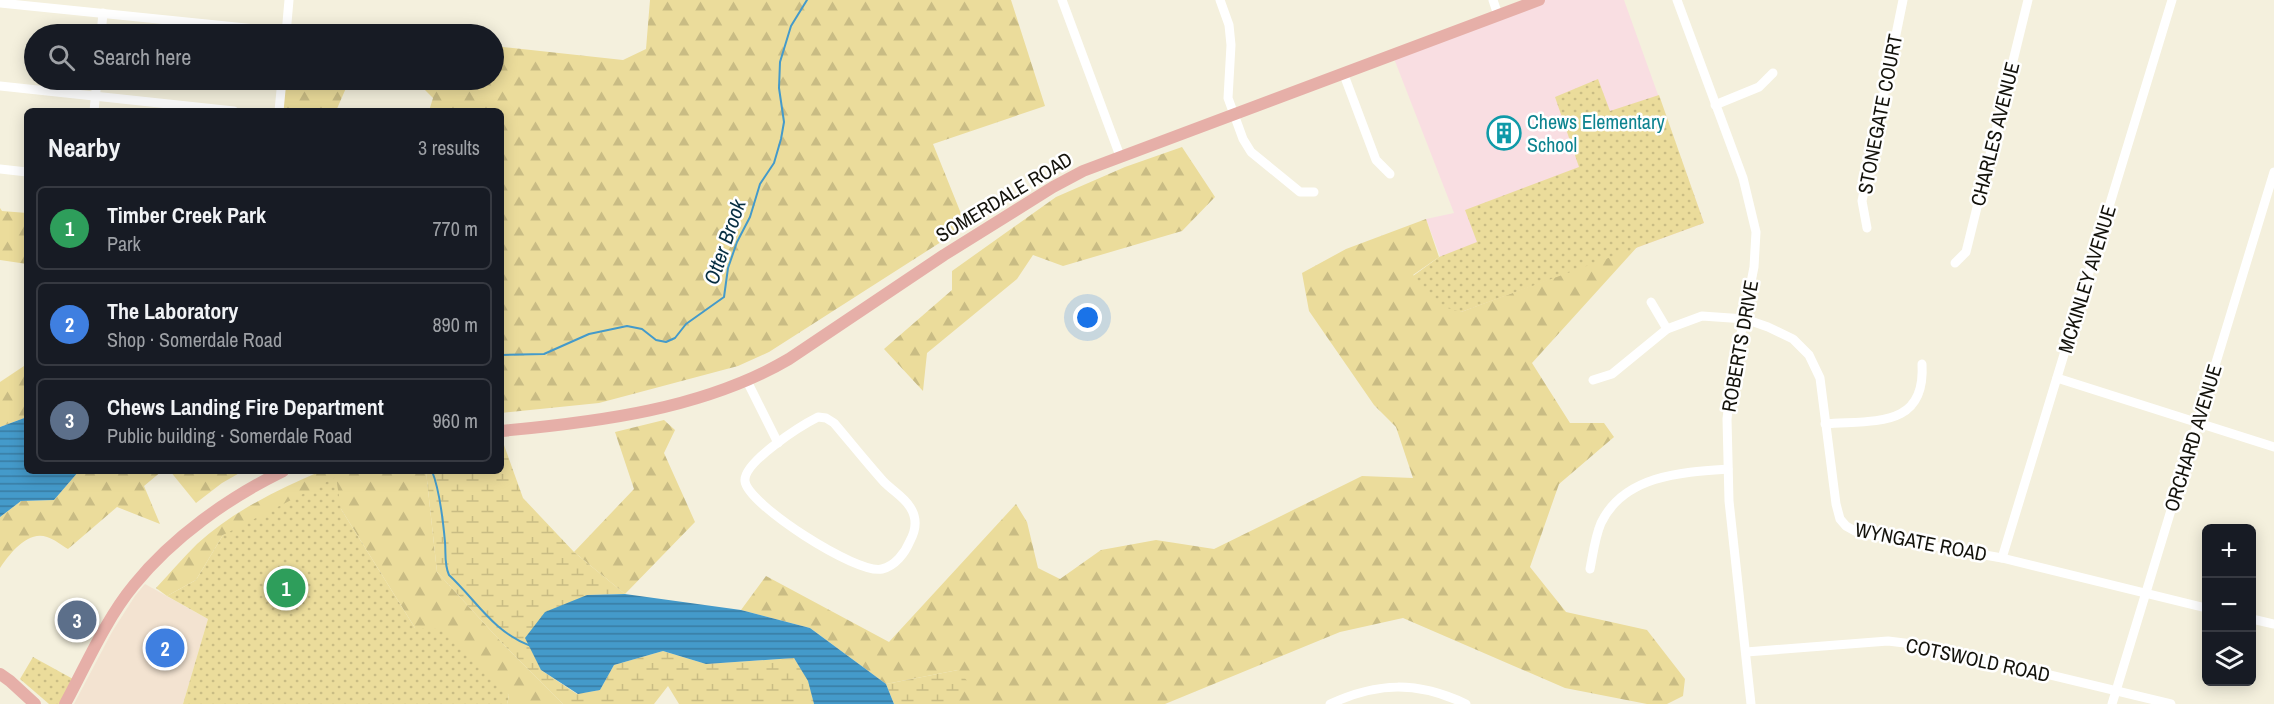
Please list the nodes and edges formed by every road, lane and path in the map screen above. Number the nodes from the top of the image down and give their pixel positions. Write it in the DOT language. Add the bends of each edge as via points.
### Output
graph roads {
  1 [pos="289,0"];
  2 [pos="1062,0"];
  3 [pos="1220,0"];
  4 [pos="1493,0"];
  5 [pos="1539,0"];
  6 [pos="1677,0"];
  7 [pos="1903,0"];
  8 [pos="2028,0"];
  9 [pos="2172,0"];
  10 [pos="0,3"];
  11 [pos="103,13"];
  12 [pos="1498,15"];
  13 [pos="102,24"];
  14 [pos="204,24"];
  15 [pos="287,24"];
  16 [pos="1773,74"];
  17 [pos="1344,75"];
  18 [pos="0,86"];
  19 [pos="24,89"];
  20 [pos="38,90"];
  21 [pos="96,90"];
  22 [pos="281,90"];
  23 [pos="95,96"];
  24 [pos="1715,105"];
  25 [pos="94,108"];
  26 [pos="206,108"];
  27 [pos="279,108"];
  28 [pos="1234,115"];
  29 [pos="1120,156"];
  30 [pos="0,169"];
  31 [pos="24,172"];
  32 [pos="2274,172"];
  33 [pos="1390,174"];
  34 [pos="1314,192"];
  35 [pos="1867,228"];
  36 [pos="1955,263"];
  37 [pos="1651,302"];
  38 [pos="1745,319"];
  39 [pos="1667,329"];
  40 [pos="1922,364"];
  41 [pos="2057,378"];
  42 [pos="1593,380"];
  43 [pos="747,381"];
  44 [pos="2197,423"];
  45 [pos="1825,424"];
  46 [pos="504,431"];
  47 [pos="778,443"];
  48 [pos="2274,447"];
  49 [pos="1728,469"];
  50 [pos="277,474"];
  51 [pos="2002,558"];
  52 [pos="1590,568"];
  53 [pos="2145,593"];
  54 [pos="2202,607"];
  55 [pos="2256,620"];
  56 [pos="2274,624"];
  57 [pos="1746,652"];
  58 [pos="0,675"];
  59 [pos="2115,691"];
  60 [pos="35,704"];
  61 [pos="65,704"];
  62 [pos="1330,704"];
  63 [pos="1466,704"];
  64 [pos="1751,704"];
  65 [pos="2112,704"];
  66 [pos="2171,704"];
  1 -- 15 [label="street"];
  2 -- 29 [label="street"];
  3 -- 28 [label="street" via="1229,25 1228,98"];
  4 -- 12 [label="street"];
  5 -- 12 [label="main road, SOMERDALE ROAD"];
  6 -- 24 [label="street, ROBERTS DRIVE"];
  7 -- 35 [label="street, STONEGATE COURT" via="1862,201"];
  8 -- 36 [label="street, CHARLES AVENUE" via="1966,252"];
  9 -- 41 [label="street, MCKINLEY AVENUE"];
  10 -- 11 [label="street"];
  11 -- 13 [label="street"];
  11 -- 14 [label="street"];
  12 -- 17 [label="main road, SOMERDALE ROAD"];
  16 -- 24 [label="street" via="1759,87"];
  17 -- 28 [label="main road, SOMERDALE ROAD"];
  17 -- 33 [label="street" via="1376,160"];
  18 -- 19 [label="street"];
  20 -- 23 [label="street"];
  21 -- 23 [label="street"];
  22 -- 27 [label="street"];
  23 -- 25 [label="street"];
  23 -- 26 [label="street"];
  24 -- 38 [label="street, ROBERTS DRIVE" via="1743,178 1756,232"];
  28 -- 29 [label="main road, SOMERDALE ROAD"];
  28 -- 34 [label="street" via="1251,152 1300,192"];
  29 -- 43 [label="main road, SOMERDALE ROAD" via="1053,187 789,359"];
  30 -- 31 [label="street"];
  32 -- 44 [label="street, ORCHARD AVENUE"];
  37 -- 39 [label="street"];
  38 -- 39 [label="street, WYNGATE ROAD" via="1702,316"];
  38 -- 45 [label="street, WYNGATE ROAD" via="1793,339 1809,355 1820,378"];
  38 -- 49 [label="street, ROBERTS DRIVE" via="1726,419"];
  39 -- 42 [label="street, WYNGATE ROAD" via="1612,374"];
  40 -- 45 [label="street" via="1918,397 1903,414"];
  41 -- 44 [label="street"];
  41 -- 51 [label="street, MCKINLEY AVENUE"];
  43 -- 46 [label="main road, SOMERDALE ROAD" via="631,414"];
  43 -- 47 [label="street"];
  44 -- 48 [label="street"];
  44 -- 53 [label="street, ORCHARD AVENUE"];
  45 -- 51 [label="street, WYNGATE ROAD" via="1836,504 1846,526 1876,536"];
  47 -- 47 [label="street" via="818,417 834,423 911,508 916,520 906,551 882,569 868,569 823,549 777,516 747,489 745,482 747,470"];
  49 -- 52 [label="street" via="1656,477 1612,504 1601,524"];
  49 -- 57 [label="street, ROBERTS DRIVE"];
  50 -- 61 [label="main road" via="237,496 147,570 120,604"];
  51 -- 53 [label="street, WYNGATE ROAD"];
  53 -- 54 [label="street, WYNGATE ROAD"];
  53 -- 59 [label="street, ORCHARD AVENUE"];
  55 -- 56 [label="street"];
  57 -- 59 [label="street, COTSWOLD ROAD" via="1888,641 1929,646"];
  57 -- 64 [label="street, ROBERTS DRIVE"];
  58 -- 60 [label="main road"];
  59 -- 65 [label="street, ORCHARD AVENUE"];
  59 -- 66 [label="street, COTSWOLD ROAD"];
  62 -- 63 [label="street" via="1363,691 1396,687 1433,692"];
}
